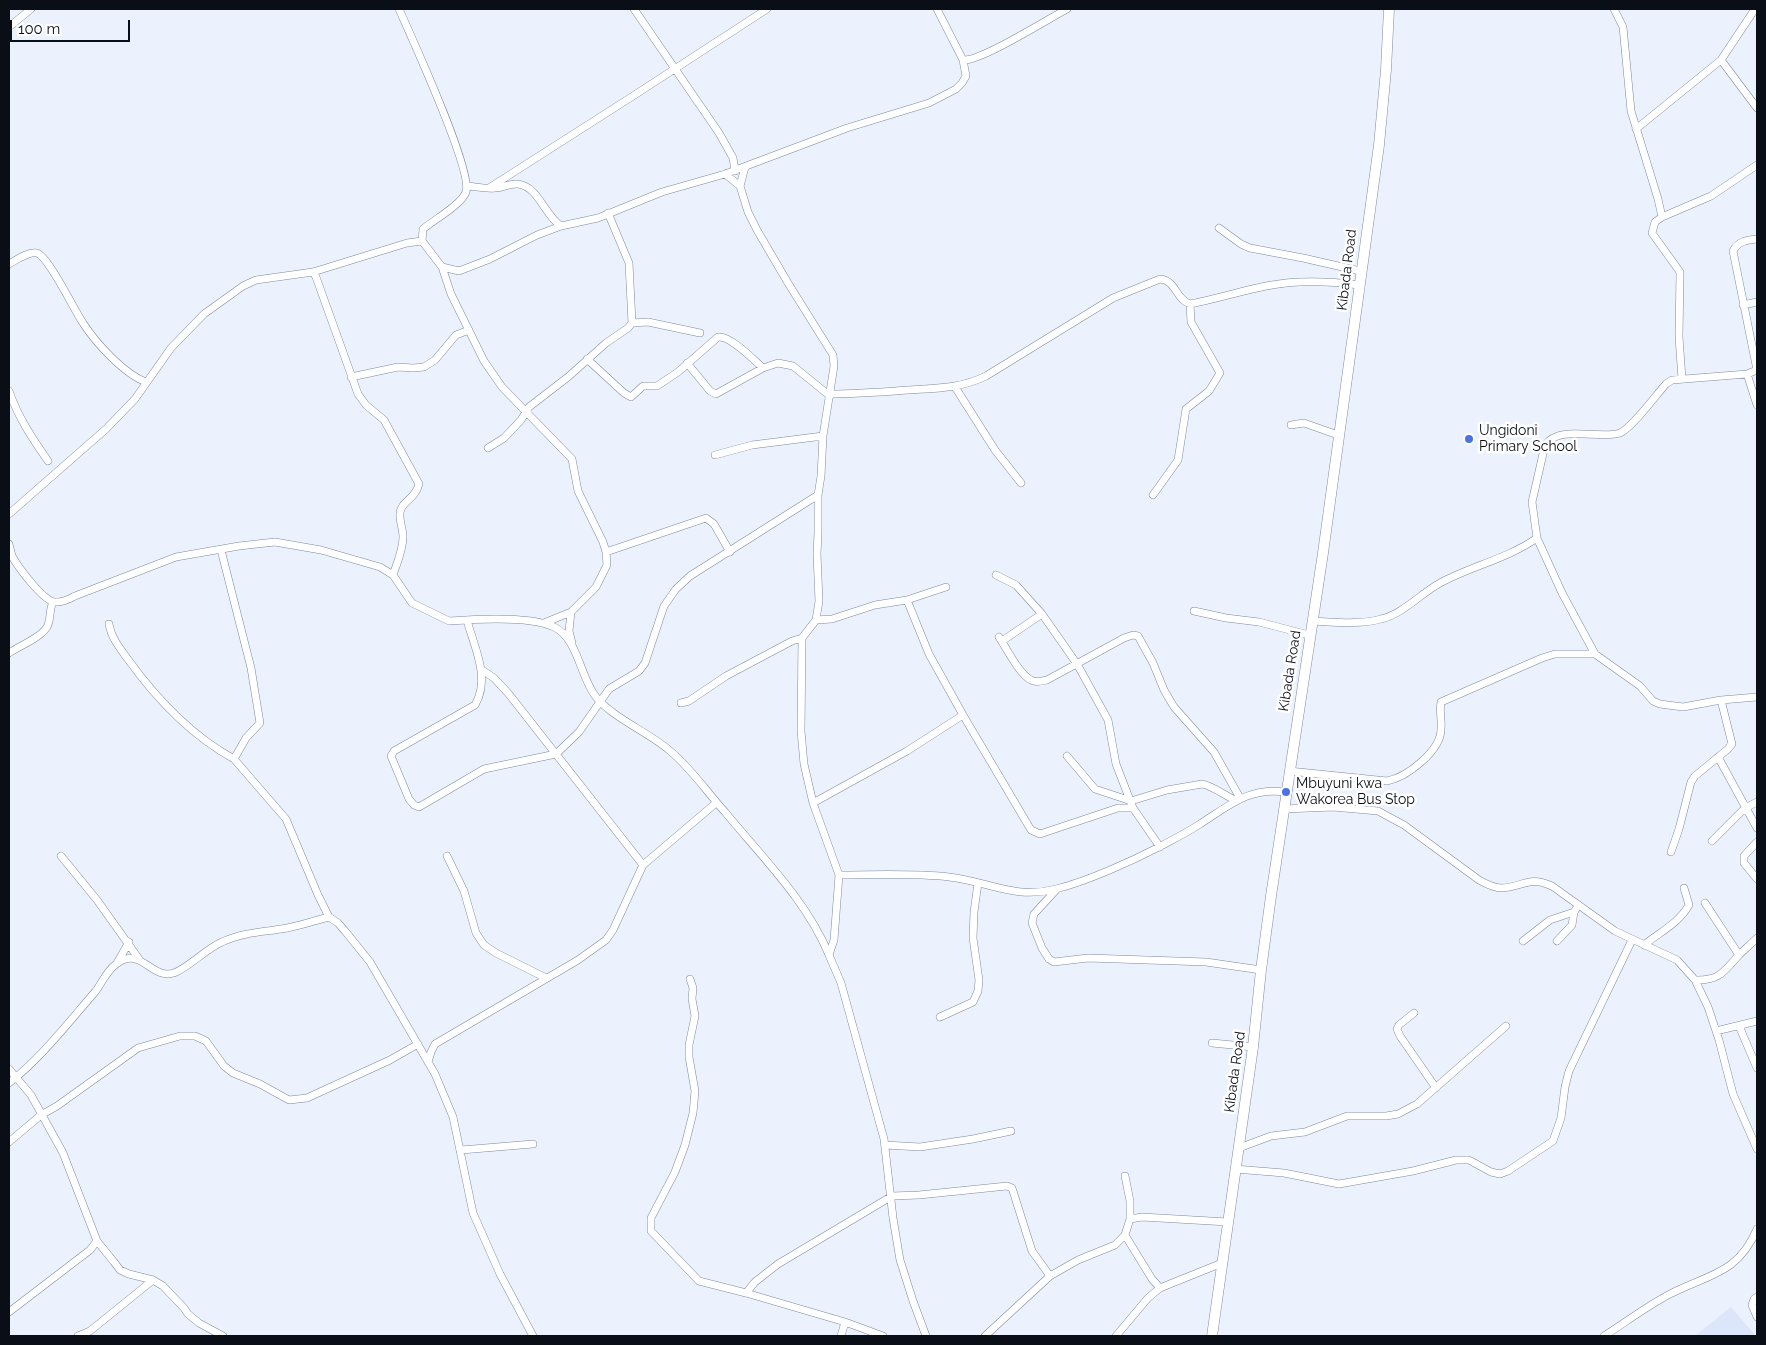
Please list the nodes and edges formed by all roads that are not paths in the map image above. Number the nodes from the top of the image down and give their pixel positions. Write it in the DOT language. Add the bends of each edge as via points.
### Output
graph roads {
  1 [pos="31,9"];
  2 [pos="399,9"];
  3 [pos="634,9"];
  4 [pos="767,9"];
  5 [pos="937,9"];
  6 [pos="1067,9"];
  7 [pos="1389,9"];
  8 [pos="1614,9"];
  9 [pos="1755,9"];
  10 [pos="9,27"];
  11 [pos="962,60"];
  12 [pos="1721,60"];
  13 [pos="675,69"];
  14 [pos="1757,108"];
  15 [pos="1636,129"];
  16 [pos="1757,165"];
  17 [pos="745,167"];
  18 [pos="734,171"];
  19 [pos="725,174"];
  20 [pos="468,186"];
  21 [pos="740,186"];
  22 [pos="489,188"];
  23 [pos="608,214"];
  24 [pos="1662,216"];
  25 [pos="561,226"];
  26 [pos="1219,228"];
  27 [pos="1757,239"];
  28 [pos="422,241"];
  29 [pos="9,264"];
  30 [pos="442,267"];
  31 [pos="1360,271"];
  32 [pos="313,272"];
  33 [pos="1358,285"];
  34 [pos="1757,302"];
  35 [pos="1190,304"];
  36 [pos="1743,305"];
  37 [pos="632,323"];
  38 [pos="469,330"];
  39 [pos="700,333"];
  40 [pos="587,359"];
  41 [pos="687,363"];
  42 [pos="763,368"];
  43 [pos="1757,370"];
  44 [pos="1747,374"];
  45 [pos="352,377"];
  46 [pos="1682,379"];
  47 [pos="146,382"];
  48 [pos="955,387"];
  49 [pos="9,391"];
  50 [pos="830,395"];
  51 [pos="1757,405"];
  52 [pos="526,413"];
  53 [pos="1291,425"];
  54 [pos="1338,435"];
  55 [pos="823,436"];
  56 [pos="488,448"];
  57 [pos="715,455"];
  58 [pos="48,461"];
  59 [pos="1021,483"];
  60 [pos="818,495"];
  61 [pos="1153,495"];
  62 [pos="9,514"];
  63 [pos="1537,538"];
  64 [pos="9,544"];
  65 [pos="221,550"];
  66 [pos="606,552"];
  67 [pos="730,552"];
  68 [pos="393,575"];
  69 [pos="996,575"];
  70 [pos="946,587"];
  71 [pos="907,600"];
  72 [pos="53,602"];
  73 [pos="1194,611"];
  74 [pos="571,612"];
  75 [pos="1042,614"];
  76 [pos="467,620"];
  77 [pos="816,620"];
  78 [pos="1312,621"];
  79 [pos="544,623"];
  80 [pos="109,624"];
  81 [pos="1310,635"];
  82 [pos="802,638"];
  83 [pos="572,644"];
  84 [pos="9,653"];
  85 [pos="1595,654"];
  86 [pos="1077,664"];
  87 [pos="482,670"];
  88 [pos="1757,697"];
  89 [pos="1721,700"];
  90 [pos="601,702"];
  91 [pos="681,703"];
  92 [pos="963,715"];
  93 [pos="556,754"];
  94 [pos="1067,756"];
  95 [pos="1718,757"];
  96 [pos="234,759"];
  97 [pos="1289,771"];
  98 [pos="1286,792"];
  99 [pos="1238,799"];
  100 [pos="1757,802"];
  101 [pos="716,803"];
  102 [pos="813,803"];
  103 [pos="1132,805"];
  104 [pos="1745,808"];
  105 [pos="1284,809"];
  106 [pos="1757,828"];
  107 [pos="1712,841"];
  108 [pos="1757,842"];
  109 [pos="1160,847"];
  110 [pos="1671,852"];
  111 [pos="62,856"];
  112 [pos="447,856"];
  113 [pos="643,865"];
  114 [pos="839,875"];
  115 [pos="1757,879"];
  116 [pos="978,883"];
  117 [pos="1684,888"];
  118 [pos="1057,889"];
  119 [pos="1705,903"];
  120 [pos="1578,905"];
  121 [pos="1574,912"];
  122 [pos="329,916"];
  123 [pos="1757,938"];
  124 [pos="1632,940"];
  125 [pos="1524,941"];
  126 [pos="129,942"];
  127 [pos="1556,942"];
  128 [pos="1644,944"];
  129 [pos="1740,955"];
  130 [pos="829,956"];
  131 [pos="139,959"];
  132 [pos="117,963"];
  133 [pos="1261,970"];
  134 [pos="546,978"];
  135 [pos="690,979"];
  136 [pos="1695,980"];
  137 [pos="1414,1012"];
  138 [pos="940,1017"];
  139 [pos="1757,1021"];
  140 [pos="1506,1026"];
  141 [pos="1739,1026"];
  142 [pos="1716,1031"];
  143 [pos="418,1043"];
  144 [pos="435,1044"];
  145 [pos="1212,1044"];
  146 [pos="1253,1047"];
  147 [pos="428,1062"];
  148 [pos="1757,1068"];
  149 [pos="9,1069"];
  150 [pos="16,1078"];
  151 [pos="9,1084"];
  152 [pos="1436,1088"];
  153 [pos="41,1115"];
  154 [pos="1011,1130"];
  155 [pos="9,1142"];
  156 [pos="533,1144"];
  157 [pos="885,1145"];
  158 [pos="1756,1145"];
  159 [pos="1238,1148"];
  160 [pos="461,1150"];
  161 [pos="1235,1169"];
  162 [pos="1125,1176"];
  163 [pos="892,1196"];
  164 [pos="1130,1219"];
  165 [pos="1228,1222"];
  166 [pos="1757,1229"];
  167 [pos="1125,1235"];
  168 [pos="97,1241"];
  169 [pos="1222,1263"];
  170 [pos="1050,1276"];
  171 [pos="153,1280"];
  172 [pos="1160,1288"];
  173 [pos="746,1293"];
  174 [pos="1757,1297"];
  175 [pos="9,1312"];
  176 [pos="1757,1317"];
  177 [pos="845,1322"];
  178 [pos="927,1335"];
  179 [pos="78,1336"];
  180 [pos="223,1336"];
  181 [pos="533,1336"];
  182 [pos="841,1336"];
  183 [pos="883,1336"];
  184 [pos="985,1336"];
  185 [pos="1116,1336"];
  186 [pos="1212,1336"];
  187 [pos="1604,1336"];
  1 -- 10 [label="street"];
  2 -- 20 [label="street" via="449,125"];
  3 -- 13 [label="street"];
  4 -- 13 [label="street"];
  5 -- 11 [label="street"];
  6 -- 11 [label="street" via="993,50 972,60"];
  7 -- 31 [label="main road, Kibada Road" via="1378,145"];
  8 -- 15 [label="street" via="1623,27 1629,101"];
  9 -- 12 [label="street"];
  11 -- 17 [label="street" via="966,76 956,89 942,97 847,128"];
  12 -- 14 [label="street"];
  12 -- 15 [label="street"];
  13 -- 18 [label="street" via="734,158"];
  13 -- 22 [label="street"];
  15 -- 24 [label="street"];
  16 -- 24 [label="street" via="1711,196"];
  17 -- 18 [label="street"];
  17 -- 21 [label="street"];
  18 -- 19 [label="street"];
  19 -- 21 [label="street"];
  19 -- 23 [label="street" via="662,192"];
  20 -- 22 [label="street"];
  20 -- 28 [label="street" via="462,199 423,229"];
  21 -- 50 [label="street" via="757,230 833,355"];
  22 -- 25 [label="street" via="513,184 526,186"];
  23 -- 25 [label="street"];
  23 -- 37 [label="street" via="629,263"];
  24 -- 46 [label="street" via="1655,222 1652,233 1680,272"];
  25 -- 30 [label="street" via="460,271"];
  26 -- 31 [label="street" via="1250,248"];
  27 -- 36 [label="street" via="1743,241 1733,251"];
  28 -- 30 [label="street"];
  28 -- 32 [label="street"];
  29 -- 47 [label="street" via="27,255 40,254 90,332 121,366"];
  30 -- 38 [label="street" via="450,294"];
  31 -- 33 [label="main road, Kibada Road"];
  32 -- 45 [label="street"];
  32 -- 47 [label="street" via="256,280 244,286 204,314 171,348"];
  33 -- 35 [label="street" via="1341,282 1287,283"];
  33 -- 54 [label="main road, Kibada Road"];
  34 -- 36 [label="street"];
  35 -- 48 [label="street" via="1185,303 1171,283 1160,279 1113,298 986,376"];
  35 -- 61 [label="street" via="1191,322 1220,373 1209,391 1186,408 1178,460"];
  36 -- 43 [label="street"];
  37 -- 39 [label="street" via="648,322"];
  37 -- 40 [label="street"];
  38 -- 45 [label="street" via="456,335 435,360 424,367 398,367"];
  38 -- 52 [label="street" via="484,361"];
  40 -- 41 [label="street" via="631,397 643,386 657,386"];
  40 -- 52 [label="street" via="529,407"];
  41 -- 42 [label="street" via="710,392 716,394"];
  41 -- 42 [label="street" via="722,336"];
  42 -- 50 [label="street" via="778,363 793,366"];
  43 -- 44 [label="street"];
  44 -- 46 [label="street"];
  44 -- 51 [label="street"];
  45 -- 68 [label="street" via="366,405 384,420 419,484 417,493 403,505 400,513 402,546"];
  46 -- 63 [label="street" via="1666,384 1621,432 1563,435 1547,443 1532,502"];
  47 -- 62 [label="street" via="106,429"];
  48 -- 50 [label="street"];
  48 -- 59 [label="street" via="995,450"];
  49 -- 58 [label="street" via="27,432"];
  50 -- 55 [label="street"];
  52 -- 56 [label="street" via="504,438"];
  52 -- 66 [label="street" via="572,459 578,491"];
  53 -- 54 [label="street" via="1304,423"];
  54 -- 78 [label="main road, Kibada Road"];
  55 -- 57 [label="street"];
  55 -- 60 [label="street"];
  60 -- 67 [label="street"];
  60 -- 77 [label="street" via="816,554 819,601"];
  63 -- 78 [label="street" via="1522,549 1440,583 1383,619"];
  63 -- 85 [label="street"];
  64 -- 72 [label="street" via="12,556 22,571 41,594"];
  65 -- 68 [label="street" via="275,542 374,565"];
  65 -- 72 [label="street" via="176,558"];
  65 -- 96 [label="street" via="251,668 260,723 246,738"];
  66 -- 67 [label="street" via="706,518 714,524"];
  66 -- 74 [label="street" via="606,565 598,582"];
  67 -- 90 [label="street" via="690,576 676,589 664,606 645,663 639,671 609,689"];
  68 -- 76 [label="street" via="412,603 442,619"];
  69 -- 75 [label="street" via="1012,581"];
  70 -- 71 [label="street"];
  71 -- 77 [label="street"];
  71 -- 92 [label="street" via="929,654"];
  72 -- 84 [label="street" via="48,628"];
  73 -- 81 [label="street"];
  74 -- 79 [label="street"];
  74 -- 83 [label="street" via="569,631"];
  75 -- 86 [label="street"];
  75 -- 86 [label="street" via="1000,639 1021,671 1039,682"];
  76 -- 79 [label="street"];
  76 -- 87 [label="street"];
  77 -- 82 [label="street"];
  78 -- 81 [label="main road, Kibada Road"];
  79 -- 83 [label="street" via="556,628"];
  80 -- 96 [label="street" via="118,645 169,709 218,750"];
  81 -- 97 [label="main road, Kibada Road"];
  82 -- 91 [label="street"];
  82 -- 102 [label="street" via="801,747"];
  83 -- 90 [label="street" via="586,680"];
  85 -- 89 [label="street" via="1640,686 1657,703 1683,707"];
  85 -- 97 [label="street" via="1548,656 1445,699 1439,710 1442,730 1434,749 1397,779 1387,781"];
  86 -- 99 [label="street" via="1124,638 1138,636 1174,707 1214,752"];
  86 -- 103 [label="street" via="1108,720 1116,764"];
  87 -- 93 [label="street" via="508,693"];
  87 -- 93 [label="street" via="479,698 475,705 394,750 391,756 414,805 419,807 484,770"];
  88 -- 89 [label="street"];
  89 -- 95 [label="street" via="1732,744"];
  90 -- 93 [label="street" via="580,732"];
  90 -- 101 [label="street" via="670,751 695,775"];
  92 -- 102 [label="street" via="907,751"];
  92 -- 103 [label="street" via="1032,830 1040,834"];
  93 -- 113 [label="street"];
  94 -- 103 [label="street" via="1095,789"];
  95 -- 104 [label="street"];
  95 -- 110 [label="street" via="1691,782"];
  96 -- 122 [label="street" via="286,819"];
  97 -- 98 [label="main road, Kibada Road"];
  98 -- 99 [label="street" via="1262,791"];
  98 -- 105 [label="main road, Kibada Road"];
  99 -- 103 [label="street" via="1202,784 1166,790"];
  99 -- 109 [label="street"];
  100 -- 104 [label="street"];
  101 -- 113 [label="street"];
  101 -- 130 [label="street" via="784,883 821,935"];
  102 -- 114 [label="street"];
  103 -- 109 [label="street"];
  104 -- 106 [label="street"];
  104 -- 107 [label="street"];
  105 -- 120 [label="street" via="1333,807 1378,811 1404,825 1490,886 1501,888 1540,881"];
  105 -- 133 [label="main road, Kibada Road"];
  108 -- 115 [label="street" via="1744,856 1744,863"];
  109 -- 118 [label="street"];
  111 -- 126 [label="street"];
  112 -- 134 [label="street" via="464,891 476,933 484,945"];
  113 -- 134 [label="street" via="606,940"];
  114 -- 116 [label="street" via="921,874"];
  114 -- 130 [label="street" via="834,940"];
  116 -- 118 [label="street" via="1006,891"];
  116 -- 138 [label="street" via="973,938 978,991 973,1002"];
  117 -- 128 [label="street" via="1690,905 1677,921"];
  118 -- 133 [label="street" via="1034,914 1032,923 1042,948 1054,962 1088,958 1206,962"];
  119 -- 129 [label="street"];
  120 -- 121 [label="street"];
  120 -- 124 [label="street"];
  121 -- 125 [label="street" via="1550,920"];
  121 -- 127 [label="street" via="1572,925"];
  122 -- 131 [label="street" via="220,942 174,972 165,974 154,970"];
  122 -- 143 [label="street" via="370,962"];
  123 -- 129 [label="street"];
  124 -- 128 [label="street"];
  124 -- 161 [label="street" via="1569,1072 1562,1118 1553,1140 1508,1171 1500,1174 1469,1160 1456,1160 1339,1184 1284,1173"];
  126 -- 131 [label="street"];
  126 -- 132 [label="street"];
  128 -- 136 [label="street" via="1676,960"];
  129 -- 136 [label="street" via="1725,972 1707,981"];
  130 -- 157 [label="street" via="841,983"];
  131 -- 132 [label="street" via="130,958"];
  132 -- 150 [label="street" via="67,1024"];
  133 -- 146 [label="main road, Kibada Road"];
  134 -- 144 [label="street"];
  135 -- 173 [label="street" via="695,1016 688,1057 695,1091 693,1113 685,1146 651,1218 650,1227 699,1282"];
  136 -- 142 [label="street"];
  137 -- 152 [label="street" via="1397,1029"];
  139 -- 141 [label="street"];
  140 -- 152 [label="street"];
  141 -- 142 [label="street"];
  141 -- 148 [label="street"];
  142 -- 158 [label="street" via="1733,1094"];
  143 -- 144 [label="street"];
  143 -- 147 [label="street"];
  143 -- 153 [label="street" via="390,1060 307,1098 289,1100 233,1073 206,1041 195,1036 180,1036 138,1048"];
  144 -- 147 [label="street"];
  145 -- 146 [label="street"];
  146 -- 159 [label="main road, Kibada Road"];
  147 -- 160 [label="street" via="445,1095"];
  149 -- 150 [label="street"];
  150 -- 151 [label="street"];
  150 -- 153 [label="street" via="31,1095"];
  152 -- 159 [label="street" via="1398,1114 1347,1116 1305,1132 1271,1136"];
  153 -- 155 [label="street"];
  153 -- 168 [label="street" via="63,1152"];
  154 -- 157 [label="street" via="920,1147"];
  156 -- 160 [label="street"];
  157 -- 163 [label="street"];
  159 -- 161 [label="main road, Kibada Road"];
  160 -- 181 [label="street" via="473,1213"];
  161 -- 165 [label="main road, Kibada Road"];
  162 -- 164 [label="street"];
  163 -- 170 [label="street" via="1012,1188 1032,1251"];
  163 -- 173 [label="street" via="778,1264"];
  163 -- 178 [label="street" via="900,1260"];
  164 -- 165 [label="street"];
  164 -- 167 [label="street"];
  165 -- 169 [label="main road, Kibada Road"];
  166 -- 187 [label="street" via="1748,1248 1725,1270 1669,1294"];
  167 -- 170 [label="street" via="1115,1245"];
  167 -- 172 [label="street"];
  168 -- 171 [label="street" via="120,1270"];
  168 -- 175 [label="street" via="90,1250"];
  169 -- 172 [label="street"];
  169 -- 186 [label="main road, Kibada Road"];
  170 -- 184 [label="street"];
  171 -- 179 [label="street" via="90,1331"];
  171 -- 180 [label="street" via="199,1323"];
  172 -- 185 [label="street"];
  173 -- 177 [label="street"];
  174 -- 176 [label="street" via="1752,1305"];
  177 -- 182 [label="street"];
  177 -- 183 [label="street"];
}
